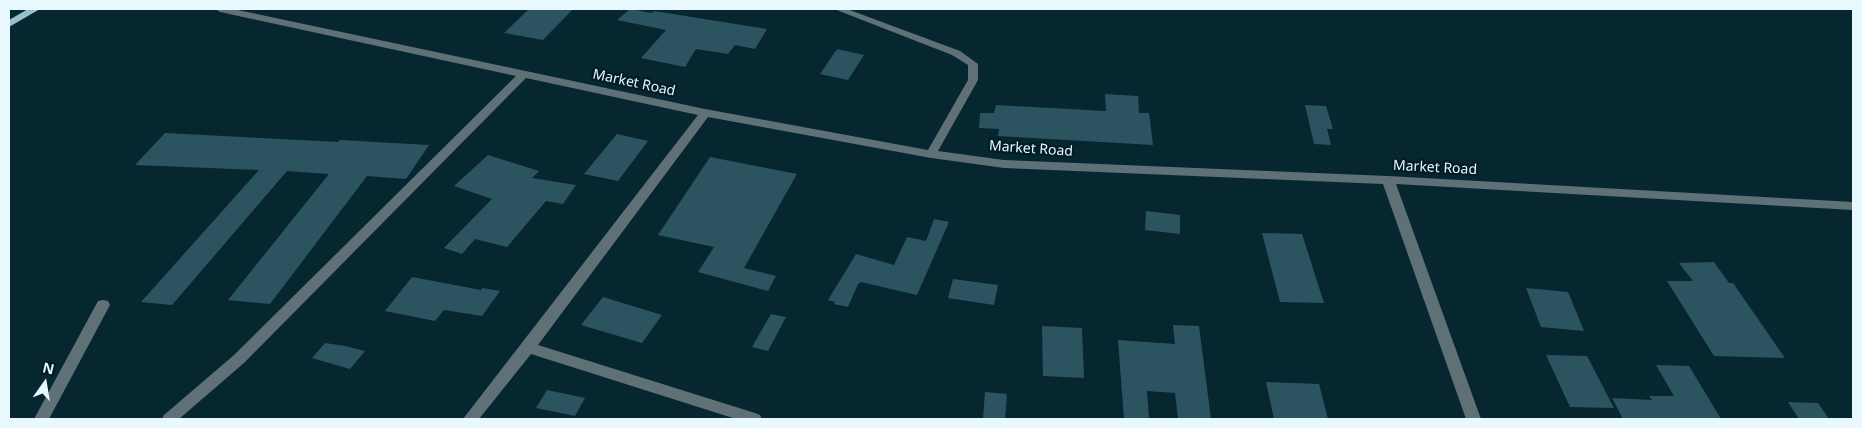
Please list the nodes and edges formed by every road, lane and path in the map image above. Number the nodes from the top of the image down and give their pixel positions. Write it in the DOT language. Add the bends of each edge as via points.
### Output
graph roads {
  1 [pos="35,9"];
  2 [pos="220,9"];
  3 [pos="839,9"];
  4 [pos="248,12"];
  5 [pos="9,24"];
  6 [pos="523,75"];
  7 [pos="705,113"];
  8 [pos="932,154"];
  9 [pos="1388,180"];
  10 [pos="1853,206"];
  11 [pos="103,305"];
  12 [pos="528,346"];
  13 [pos="41,419"];
  14 [pos="169,419"];
  15 [pos="470,419"];
  16 [pos="754,419"];
  17 [pos="1473,419"];
  1 -- 5 [label="main road"];
  2 -- 4 [label="street, Market Road"];
  3 -- 8 [label="street" via="956,53 972,64 973,80"];
  4 -- 6 [label="street, Market Road"];
  6 -- 7 [label="street, Market Road"];
  6 -- 14 [label="street" via="239,359"];
  7 -- 8 [label="street, Market Road"];
  7 -- 12 [label="street"];
  8 -- 9 [label="street, Market Road" via="1044,167"];
  9 -- 10 [label="street, Market Road"];
  9 -- 17 [label="street"];
  11 -- 13 [label="street"];
  12 -- 15 [label="street"];
  12 -- 16 [label="street"];
}
